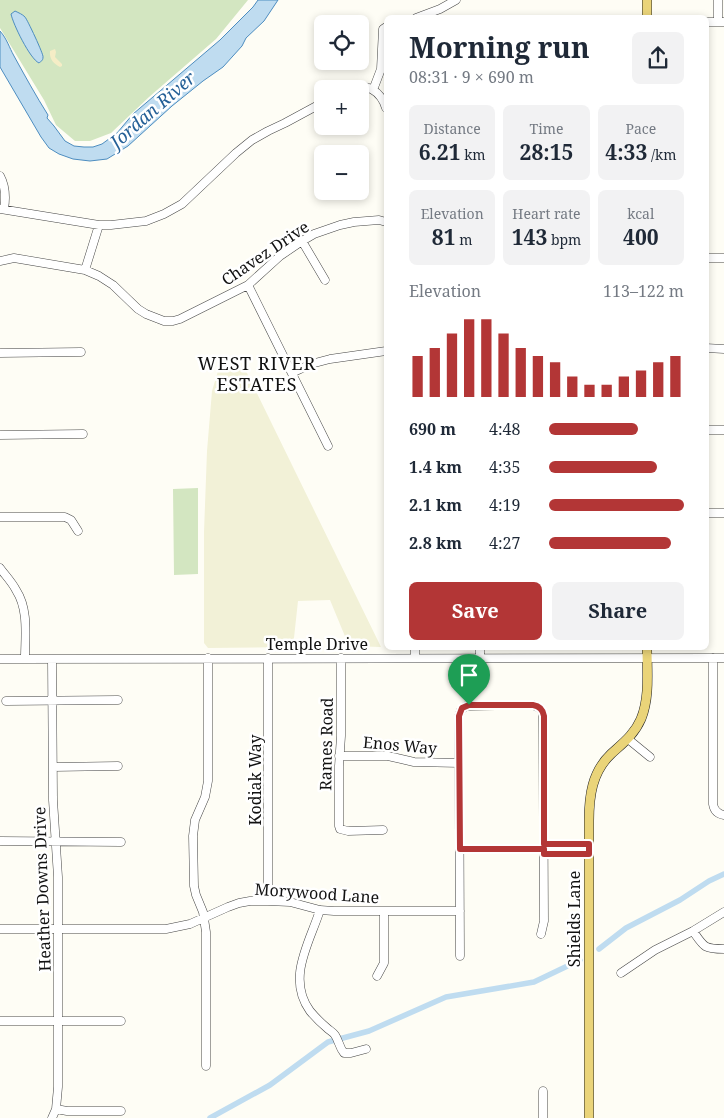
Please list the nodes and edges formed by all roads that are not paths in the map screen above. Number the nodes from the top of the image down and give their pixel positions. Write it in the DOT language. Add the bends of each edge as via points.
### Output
graph roads {
  1 [pos="456,0"];
  2 [pos="647,0"];
  3 [pos="718,0"];
  4 [pos="425,15"];
  5 [pos="647,15"];
  6 [pos="721,22"];
  7 [pos="384,28"];
  8 [pos="369,89"];
  9 [pos="373,90"];
  10 [pos="384,103"];
  11 [pos="314,107"];
  12 [pos="0,176"];
  13 [pos="2,209"];
  14 [pos="384,219"];
  15 [pos="98,225"];
  16 [pos="302,240"];
  17 [pos="709,258"];
  18 [pos="724,258"];
  19 [pos="0,261"];
  20 [pos="85,270"];
  21 [pos="325,280"];
  22 [pos="248,285"];
  23 [pos="709,348"];
  24 [pos="724,349"];
  25 [pos="384,350"];
  26 [pos="82,352"];
  27 [pos="0,353"];
  28 [pos="292,373"];
  29 [pos="709,430"];
  30 [pos="724,430"];
  31 [pos="82,434"];
  32 [pos="0,435"];
  33 [pos="328,446"];
  34 [pos="709,513"];
  35 [pos="724,513"];
  36 [pos="0,517"];
  37 [pos="78,531"];
  38 [pos="0,568"];
  39 [pos="415,650"];
  40 [pos="480,650"];
  41 [pos="647,650"];
  42 [pos="208,658"];
  43 [pos="268,658"];
  44 [pos="341,658"];
  45 [pos="416,658"];
  46 [pos="480,658"];
  47 [pos="647,658"];
  48 [pos="713,658"];
  49 [pos="724,658"];
  50 [pos="0,659"];
  51 [pos="25,659"];
  52 [pos="52,659"];
  53 [pos="52,700"];
  54 [pos="118,700"];
  55 [pos="6,701"];
  56 [pos="628,740"];
  57 [pos="339,756"];
  58 [pos="650,757"];
  59 [pos="459,763"];
  60 [pos="118,766"];
  61 [pos="52,767"];
  62 [pos="724,815"];
  63 [pos="383,830"];
  64 [pos="0,842"];
  65 [pos="55,842"];
  66 [pos="121,842"];
  67 [pos="460,849"];
  68 [pos="544,849"];
  69 [pos="589,849"];
  70 [pos="268,901"];
  71 [pos="320,910"];
  72 [pos="460,911"];
  73 [pos="384,912"];
  74 [pos="724,912"];
  75 [pos="204,919"];
  76 [pos="0,929"];
  77 [pos="58,929"];
  78 [pos="693,931"];
  79 [pos="541,934"];
  80 [pos="724,949"];
  81 [pos="460,956"];
  82 [pos="621,973"];
  83 [pos="376,976"];
  84 [pos="0,1021"];
  85 [pos="58,1021"];
  86 [pos="121,1021"];
  87 [pos="366,1049"];
  88 [pos="206,1066"];
  89 [pos="543,1091"];
  90 [pos="56,1109"];
  91 [pos="121,1111"];
  92 [pos="52,1118"];
  93 [pos="543,1118"];
  94 [pos="589,1118"];
  1 -- 4 [label="street"];
  2 -- 5 [label="main road"];
  3 -- 6 [label="street"];
  7 -- 9 [label="street" via="381,69"];
  8 -- 9 [label="street"];
  9 -- 10 [label="street"];
  11 -- 15 [label="street" via="252,140 174,209 146,221"];
  12 -- 13 [label="street" via="6,200"];
  13 -- 15 [label="street"];
  14 -- 16 [label="street, Chavez Drive" via="340,225"];
  15 -- 20 [label="street"];
  16 -- 21 [label="street"];
  16 -- 22 [label="street, Chavez Drive"];
  17 -- 18 [label="street"];
  19 -- 20 [label="street, Chavez Drive" via="14,258"];
  20 -- 22 [label="street, Chavez Drive" via="113,285 146,314 170,322"];
  22 -- 28 [label="street"];
  23 -- 24 [label="street"];
  25 -- 28 [label="street" via="330,359"];
  26 -- 27 [label="street"];
  28 -- 33 [label="street"];
  29 -- 30 [label="street"];
  31 -- 32 [label="street"];
  34 -- 35 [label="street"];
  36 -- 37 [label="street" via="65,517 72,520"];
  38 -- 51 [label="street" via="17,590 22,605"];
  39 -- 45 [label="street"];
  40 -- 46 [label="street"];
  41 -- 47 [label="main road, Shields Lane"];
  42 -- 43 [label="street, Temple Drive"];
  42 -- 52 [label="street, Temple Drive"];
  42 -- 75 [label="street" via="208,782 193,836 194,886"];
  43 -- 44 [label="street, Temple Drive"];
  43 -- 70 [label="street, Kodiak Way"];
  44 -- 45 [label="street, Temple Drive"];
  44 -- 57 [label="street, Rames Road"];
  45 -- 46 [label="street, Temple Drive"];
  46 -- 47 [label="street, Temple Drive"];
  47 -- 48 [label="street, Temple Drive"];
  47 -- 56 [label="main road, Shields Lane" via="646,703"];
  48 -- 49 [label="street, Temple Drive"];
  48 -- 62 [label="street" via="713,804 715,810"];
  50 -- 51 [label="street, Temple Drive"];
  51 -- 52 [label="street, Temple Drive"];
  52 -- 53 [label="street, Heather Downs Drive"];
  53 -- 54 [label="street"];
  53 -- 55 [label="street"];
  53 -- 61 [label="street, Heather Downs Drive"];
  56 -- 58 [label="street"];
  56 -- 69 [label="main road, Shields Lane" via="608,758 594,781 589,802"];
  57 -- 59 [label="street, Enos Way" via="388,756 414,762"];
  57 -- 63 [label="street, Rames Road" via="340,829"];
  59 -- 67 [label="street"];
  59 -- 68 [label="street" via="459,716 462,708 469,705 533,705 542,710"];
  60 -- 61 [label="street"];
  61 -- 65 [label="street, Heather Downs Drive"];
  64 -- 65 [label="street"];
  65 -- 66 [label="street"];
  65 -- 77 [label="street, Heather Downs Drive"];
  67 -- 68 [label="street"];
  67 -- 72 [label="street"];
  68 -- 69 [label="street"];
  68 -- 79 [label="street" via="544,921"];
  69 -- 94 [label="main road, Shields Lane"];
  70 -- 71 [label="street, Morywood Lane" via="290,902"];
  70 -- 75 [label="street, Morywood Lane" via="239,903"];
  71 -- 73 [label="street, Morywood Lane"];
  71 -- 87 [label="street" via="301,961 301,987 306,1004 338,1039 341,1050 347,1054"];
  72 -- 73 [label="street, Morywood Lane"];
  72 -- 81 [label="street"];
  73 -- 83 [label="street" via="384,963"];
  74 -- 78 [label="street"];
  75 -- 77 [label="street, Morywood Lane" via="166,929"];
  75 -- 88 [label="street"];
  76 -- 77 [label="street, Morywood Lane"];
  77 -- 85 [label="street, Heather Downs Drive"];
  78 -- 80 [label="street" via="707,948"];
  78 -- 82 [label="street" via="655,950"];
  84 -- 85 [label="street"];
  85 -- 86 [label="street"];
  85 -- 90 [label="street, Heather Downs Drive"];
  89 -- 93 [label="street"];
  90 -- 91 [label="street"];
  90 -- 92 [label="street, Heather Downs Drive"];
}
